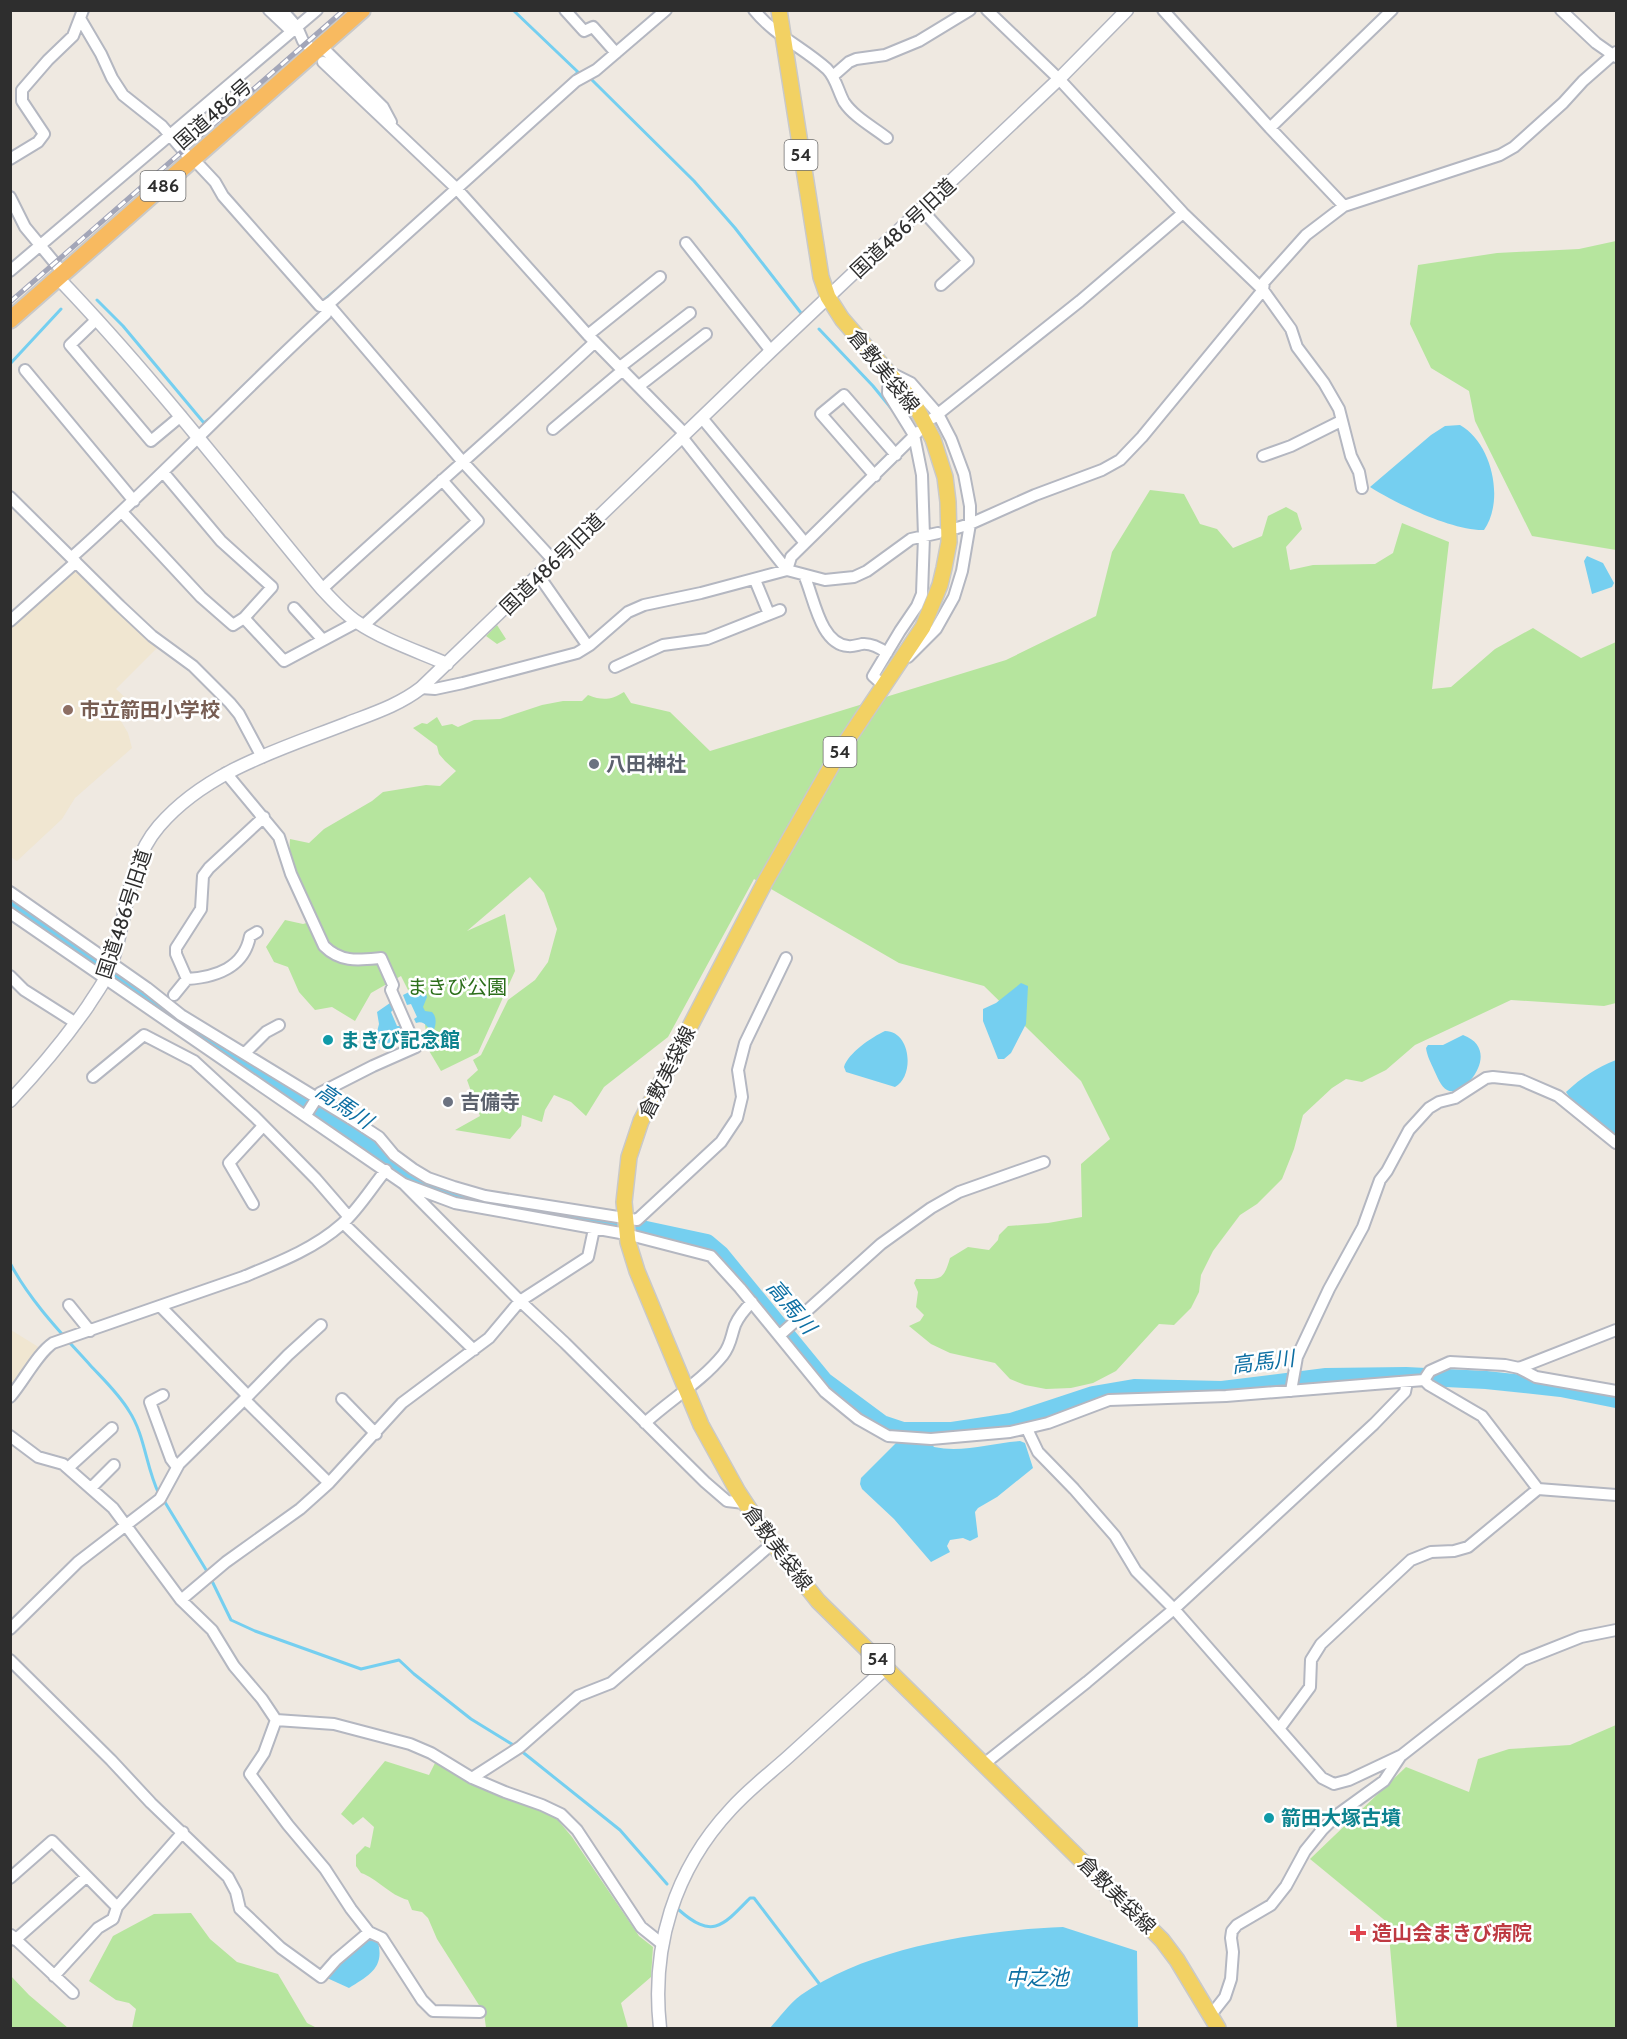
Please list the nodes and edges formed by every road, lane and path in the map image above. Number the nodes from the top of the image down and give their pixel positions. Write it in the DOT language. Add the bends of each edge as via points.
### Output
graph roads {
  1 [pos="269,10"];
  2 [pos="282,10"];
  3 [pos="317,10"];
  4 [pos="362,10"];
  5 [pos="565,10"];
  6 [pos="666,10"];
  7 [pos="754,10"];
  8 [pos="779,10"];
  9 [pos="969,10"];
  10 [pos="987,10"];
  11 [pos="1127,10"];
  12 [pos="1163,10"];
  13 [pos="1392,10"];
  14 [pos="1561,10"];
  15 [pos="82,15"];
  16 [pos="292,27"];
  17 [pos="783,36"];
  18 [pos="320,53"];
  19 [pos="616,53"];
  20 [pos="1616,55"];
  21 [pos="833,76"];
  22 [pos="1059,79"];
  23 [pos="1270,128"];
  24 [pos="395,130"];
  25 [pos="171,137"];
  26 [pos="887,138"];
  27 [pos="10,159"];
  28 [pos="192,159"];
  29 [pos="454,186"];
  30 [pos="10,197"];
  31 [pos="1344,206"];
  32 [pos="922,210"];
  33 [pos="1184,213"];
  34 [pos="686,243"];
  35 [pos="40,245"];
  36 [pos="10,271"];
  37 [pos="61,277"];
  38 [pos="660,277"];
  39 [pos="941,285"];
  40 [pos="1263,290"];
  41 [pos="828,297"];
  42 [pos="324,306"];
  43 [pos="690,313"];
  44 [pos="97,319"];
  45 [pos="10,320"];
  46 [pos="706,334"];
  47 [pos="592,339"];
  48 [pos="771,351"];
  49 [pos="622,369"];
  50 [pos="25,370"];
  51 [pos="889,372"];
  52 [pos="639,386"];
  53 [pos="181,416"];
  54 [pos="935,417"];
  55 [pos="702,418"];
  56 [pos="1341,421"];
  57 [pos="553,429"];
  58 [pos="917,433"];
  59 [pos="684,436"];
  60 [pos="199,437"];
  61 [pos="896,455"];
  62 [pos="1263,456"];
  63 [pos="462,461"];
  64 [pos="163,472"];
  65 [pos="875,476"];
  66 [pos="442,480"];
  67 [pos="1362,488"];
  68 [pos="10,497"];
  69 [pos="134,501"];
  70 [pos="122,512"];
  71 [pos="970,524"];
  72 [pos="957,528"];
  73 [pos="938,533"];
  74 [pos="924,536"];
  75 [pos="804,543"];
  76 [pos="74,560"];
  77 [pos="554,561"];
  78 [pos="787,570"];
  79 [pos="804,575"];
  80 [pos="539,576"];
  81 [pos="755,579"];
  82 [pos="322,589"];
  83 [pos="294,608"];
  84 [pos="780,610"];
  85 [pos="769,614"];
  86 [pos="12,616"];
  87 [pos="243,618"];
  88 [pos="361,623"];
  89 [pos="323,640"];
  90 [pos="591,645"];
  91 [pos="887,653"];
  92 [pos="447,664"];
  93 [pos="615,667"];
  94 [pos="892,671"];
  95 [pos="883,685"];
  96 [pos="422,688"];
  97 [pos="262,757"];
  98 [pos="226,773"];
  99 [pos="264,817"];
  100 [pos="10,892"];
  101 [pos="10,913"];
  102 [pos="257,932"];
  103 [pos="786,958"];
  104 [pos="109,970"];
  105 [pos="10,976"];
  106 [pos="187,979"];
  107 [pos="147,988"];
  108 [pos="174,995"];
  109 [pos="181,1015"];
  110 [pos="76,1023"];
  111 [pos="279,1025"];
  112 [pos="245,1053"];
  113 [pos="93,1077"];
  114 [pos="10,1101"];
  115 [pos="311,1107"];
  116 [pos="263,1126"];
  117 [pos="1617,1143"];
  118 [pos="1044,1162"];
  119 [pos="386,1170"];
  120 [pos="404,1184"];
  121 [pos="253,1204"];
  122 [pos="346,1220"];
  123 [pos="626,1226"];
  124 [pos="594,1229"];
  125 [pos="520,1301"];
  126 [pos="752,1302"];
  127 [pos="69,1305"];
  128 [pos="161,1306"];
  129 [pos="321,1325"];
  130 [pos="1617,1330"];
  131 [pos="90,1331"];
  132 [pos="783,1332"];
  133 [pos="474,1350"];
  134 [pos="1519,1368"];
  135 [pos="1424,1380"];
  136 [pos="1407,1382"];
  137 [pos="686,1389"];
  138 [pos="1291,1391"];
  139 [pos="1617,1391"];
  140 [pos="163,1395"];
  141 [pos="10,1397"];
  142 [pos="247,1399"];
  143 [pos="342,1399"];
  144 [pos="645,1423"];
  145 [pos="112,1428"];
  146 [pos="1027,1429"];
  147 [pos="376,1434"];
  148 [pos="12,1439"];
  149 [pos="114,1465"];
  150 [pos="177,1467"];
  151 [pos="68,1468"];
  152 [pos="329,1483"];
  153 [pos="91,1488"];
  154 [pos="1538,1489"];
  155 [pos="1617,1495"];
  156 [pos="744,1503"];
  157 [pos="127,1525"];
  158 [pos="773,1543"];
  159 [pos="181,1600"];
  160 [pos="1174,1609"];
  161 [pos="10,1629"];
  162 [pos="1617,1630"];
  163 [pos="10,1660"];
  164 [pos="887,1667"];
  165 [pos="276,1720"];
  166 [pos="1279,1729"];
  167 [pos="1402,1755"];
  168 [pos="984,1764"];
  169 [pos="472,1778"];
  170 [pos="183,1832"];
  171 [pos="86,1877"];
  172 [pos="10,1878"];
  173 [pos="117,1907"];
  174 [pos="369,1932"];
  175 [pos="13,1937"];
  176 [pos="662,1943"];
  177 [pos="54,1976"];
  178 [pos="73,1993"];
  179 [pos="480,2013"];
  180 [pos="1214,2022"];
  181 [pos="660,2028"];
  1 -- 16 [label="street"];
  2 -- 16 [label="street"];
  3 -- 16 [label="street"];
  4 -- 18 [label="highway, 国道486号 / 486"];
  5 -- 19 [label="street" via="584,31 593,27"];
  6 -- 19 [label="street"];
  7 -- 17 [label="street"];
  8 -- 17 [label="main road, 倉敷美袋線 / 54"];
  9 -- 21 [label="street" via="919,41 885,55 856,59"];
  10 -- 22 [label="street"];
  11 -- 22 [label="street, 国道486号旧道"];
  12 -- 23 [label="street"];
  13 -- 23 [label="street"];
  14 -- 20 [label="street" via="1588,36"];
  15 -- 25 [label="street" via="123,95"];
  15 -- 27 [label="street" via="73,36 22,90 24,106 44,134 42,140"];
  16 -- 18 [label="street"];
  16 -- 25 [label="street"];
  17 -- 21 [label="street"];
  17 -- 41 [label="main road, 倉敷美袋線 / 54" via="817,261"];
  18 -- 24 [label="street"];
  18 -- 24 [label="street" via="383,107"];
  18 -- 28 [label="highway, 国道486号 / 486"];
  19 -- 29 [label="street" via="576,81"];
  20 -- 31 [label="street" via="1514,147 1500,155"];
  21 -- 26 [label="street" via="850,109"];
  22 -- 32 [label="street, 国道486号旧道"];
  22 -- 33 [label="street"];
  23 -- 31 [label="street"];
  24 -- 29 [label="street"];
  25 -- 28 [label="street"];
  25 -- 35 [label="street"];
  28 -- 37 [label="highway, 国道486号 / 486"];
  28 -- 42 [label="street"];
  29 -- 42 [label="street"];
  29 -- 47 [label="street"];
  30 -- 35 [label="street"];
  31 -- 40 [label="street" via="1306,235 1264,282"];
  32 -- 39 [label="street" via="968,261"];
  32 -- 41 [label="street, 国道486号旧道"];
  33 -- 40 [label="street"];
  33 -- 54 [label="street"];
  34 -- 48 [label="street"];
  35 -- 36 [label="street"];
  35 -- 37 [label="street"];
  37 -- 44 [label="street"];
  37 -- 45 [label="highway, 国道486号 / 486"];
  38 -- 47 [label="street"];
  40 -- 56 [label="street" via="1339,409"];
  40 -- 71 [label="street" via="1120,460"];
  41 -- 48 [label="street, 国道486号旧道"];
  41 -- 51 [label="main road, 倉敷美袋線 / 54" via="842,319"];
  42 -- 60 [label="street" via="326,314"];
  42 -- 63 [label="street"];
  43 -- 49 [label="street"];
  44 -- 53 [label="street"];
  44 -- 53 [label="street" via="70,345 150,441"];
  46 -- 52 [label="street"];
  47 -- 49 [label="street"];
  47 -- 63 [label="street" via="516,416"];
  48 -- 55 [label="street, 国道486号旧道"];
  49 -- 52 [label="street"];
  49 -- 57 [label="street"];
  50 -- 69 [label="street"];
  51 -- 54 [label="street" via="911,383"];
  51 -- 58 [label="street" via="888,393"];
  51 -- 94 [label="main road, 倉敷美袋線 / 54" via="915,405 933,439 946,483 949,526 944,568 931,609"];
  52 -- 59 [label="street"];
  53 -- 60 [label="street"];
  54 -- 71 [label="street" via="951,439 964,474"];
  55 -- 59 [label="street, 国道486号旧道"];
  55 -- 75 [label="street"];
  56 -- 62 [label="street"];
  56 -- 67 [label="street"];
  58 -- 61 [label="street"];
  58 -- 74 [label="street"];
  59 -- 77 [label="street, 国道486号旧道"];
  59 -- 78 [label="street"];
  60 -- 64 [label="street"];
  60 -- 82 [label="street"];
  61 -- 65 [label="street"];
  61 -- 65 [label="street" via="844,395 821,414"];
  63 -- 66 [label="street"];
  63 -- 77 [label="street"];
  64 -- 69 [label="street"];
  64 -- 87 [label="street" via="221,541 272,587"];
  65 -- 75 [label="street"];
  66 -- 82 [label="street"];
  66 -- 88 [label="street" via="478,521"];
  68 -- 76 [label="street"];
  69 -- 70 [label="street"];
  70 -- 76 [label="street"];
  70 -- 87 [label="street" via="201,597 233,625"];
  71 -- 72 [label="street"];
  71 -- 94 [label="street" via="954,597 936,629"];
  73 -- 74 [label="street"];
  74 -- 79 [label="street" via="911,539 854,577 825,580"];
  74 -- 91 [label="street" via="922,594"];
  75 -- 78 [label="street" via="791,557"];
  76 -- 86 [label="street"];
  76 -- 97 [label="street" via="230,704"];
  77 -- 80 [label="street, 国道486号旧道"];
  78 -- 79 [label="street"];
  78 -- 81 [label="street"];
  79 -- 91 [label="street" via="825,633 849,647 865,643"];
  80 -- 90 [label="street"];
  80 -- 92 [label="street, 国道486号旧道"];
  81 -- 85 [label="street"];
  81 -- 90 [label="street" via="644,605 628,612"];
  82 -- 88 [label="street"];
  83 -- 89 [label="street"];
  84 -- 85 [label="street"];
  85 -- 93 [label="street" via="707,639 663,645"];
  87 -- 89 [label="street" via="284,661"];
  88 -- 89 [label="street"];
  88 -- 92 [label="street" via="377,634"];
  90 -- 96 [label="street" via="577,653 463,684"];
  91 -- 95 [label="street" via="873,676"];
  92 -- 96 [label="street, 国道486号旧道"];
  94 -- 95 [label="main road, 倉敷美袋線 / 54"];
  95 -- 123 [label="main road, 倉敷美袋線 / 54" via="765,882 641,1120 628,1157"];
  96 -- 97 [label="street, 国道486号旧道" via="394,705"];
  97 -- 98 [label="street, 国道486号旧道"];
  98 -- 99 [label="street"];
  98 -- 104 [label="street, 国道486号旧道" via="173,811 146,843 132,880"];
  99 -- 106 [label="street" via="203,876 201,909 176,948"];
  99 -- 115 [label="street" via="279,837 291,874 324,946 332,955 354,961 381,958 416,1047 320,1093"];
  100 -- 104 [label="street"];
  101 -- 104 [label="street"];
  102 -- 106 [label="street" via="250,936 243,957 214,976"];
  103 -- 123 [label="street" via="745,1043 738,1070 742,1097 737,1118 721,1142"];
  104 -- 107 [label="street"];
  104 -- 110 [label="street, 国道486号旧道"];
  104 -- 115 [label="street" via="226,1063"];
  105 -- 110 [label="street" via="24,990"];
  106 -- 108 [label="street"];
  107 -- 108 [label="street"];
  107 -- 109 [label="street"];
  108 -- 109 [label="street" via="183,1008"];
  109 -- 112 [label="street"];
  110 -- 114 [label="street, 国道486号旧道"];
  111 -- 112 [label="street"];
  112 -- 115 [label="street"];
  113 -- 116 [label="street" via="144,1035 194,1061"];
  115 -- 119 [label="street"];
  115 -- 123 [label="street" via="379,1137 394,1155 428,1178 485,1196"];
  116 -- 121 [label="street" via="228,1163"];
  116 -- 122 [label="street" via="316,1179"];
  117 -- 138 [label="street" via="1558,1096 1521,1080 1486,1078 1455,1098 1429,1108 1409,1130 1380,1180 1363,1227 1297,1357"];
  118 -- 132 [label="street" via="959,1192 931,1208 881,1244"];
  119 -- 120 [label="street"];
  119 -- 122 [label="street"];
  120 -- 124 [label="street" via="455,1203"];
  120 -- 125 [label="street"];
  122 -- 128 [label="street" via="320,1240 268,1267"];
  122 -- 133 [label="street"];
  123 -- 124 [label="street"];
  123 -- 126 [label="street" via="711,1256"];
  123 -- 137 [label="main road, 倉敷美袋線 / 54" via="638,1272"];
  124 -- 125 [label="street" via="588,1257"];
  125 -- 133 [label="street"];
  125 -- 144 [label="street"];
  126 -- 132 [label="street"];
  126 -- 137 [label="street" via="734,1327 726,1352"];
  127 -- 131 [label="street"];
  128 -- 131 [label="street"];
  128 -- 142 [label="street"];
  129 -- 142 [label="street"];
  130 -- 134 [label="street"];
  131 -- 141 [label="street" via="46,1348"];
  132 -- 146 [label="street" via="825,1392 858,1419 888,1436 931,1439"];
  133 -- 147 [label="street" via="402,1403"];
  134 -- 135 [label="street" via="1450,1362 1430,1371"];
  134 -- 139 [label="street" via="1536,1377"];
  135 -- 136 [label="street"];
  135 -- 154 [label="street" via="1482,1416"];
  136 -- 138 [label="street"];
  136 -- 160 [label="street" via="1405,1392 1374,1424"];
  137 -- 144 [label="street"];
  137 -- 156 [label="main road, 倉敷美袋線 / 54"];
  138 -- 146 [label="street" via="1109,1400"];
  140 -- 150 [label="street" via="150,1402"];
  142 -- 150 [label="street"];
  142 -- 152 [label="street"];
  143 -- 147 [label="street"];
  144 -- 156 [label="street" via="718,1494 727,1501"];
  145 -- 151 [label="street"];
  146 -- 160 [label="street" via="1038,1452 1115,1536 1136,1571"];
  147 -- 152 [label="street"];
  148 -- 151 [label="street" via="38,1457"];
  149 -- 153 [label="street"];
  150 -- 157 [label="street" via="162,1497"];
  151 -- 153 [label="street"];
  152 -- 159 [label="street"];
  153 -- 157 [label="street"];
  154 -- 155 [label="street"];
  154 -- 166 [label="street" via="1468,1547 1431,1552 1411,1560 1321,1644 1311,1660 1310,1687"];
  156 -- 158 [label="main road, 倉敷美袋線 / 54"];
  157 -- 159 [label="street"];
  157 -- 161 [label="street" via="78,1562"];
  158 -- 164 [label="main road, 倉敷美袋線 / 54" via="818,1601"];
  158 -- 169 [label="street" via="611,1683 578,1696 518,1748"];
  159 -- 165 [label="street" via="212,1630"];
  160 -- 166 [label="street"];
  160 -- 168 [label="street"];
  162 -- 167 [label="street" via="1581,1637 1523,1660"];
  163 -- 170 [label="street"];
  164 -- 168 [label="main road, 倉敷美袋線 / 54"];
  164 -- 176 [label="street" via="731,1809 691,1862 679,1886"];
  165 -- 169 [label="street" via="334,1724 410,1744"];
  165 -- 174 [label="street" via="264,1753 250,1774 326,1869"];
  166 -- 167 [label="street" via="1322,1778 1334,1784"];
  167 -- 180 [label="street" via="1384,1781 1322,1830 1272,1905 1232,1931 1231,1979"];
  168 -- 180 [label="main road, 倉敷美袋線 / 54" via="1162,1940"];
  169 -- 176 [label="street" via="561,1814 577,1830 641,1927"];
  170 -- 173 [label="street"];
  170 -- 174 [label="street" via="228,1876 240,1909 281,1948 321,1977"];
  171 -- 172 [label="street" via="52,1841"];
  171 -- 173 [label="street"];
  171 -- 175 [label="street"];
  173 -- 177 [label="street" via="113,1919 98,1928"];
  174 -- 179 [label="street" via="382,1938 433,2011"];
  175 -- 177 [label="street"];
  176 -- 181 [label="street" via="657,1975"];
  177 -- 178 [label="street"];
}
